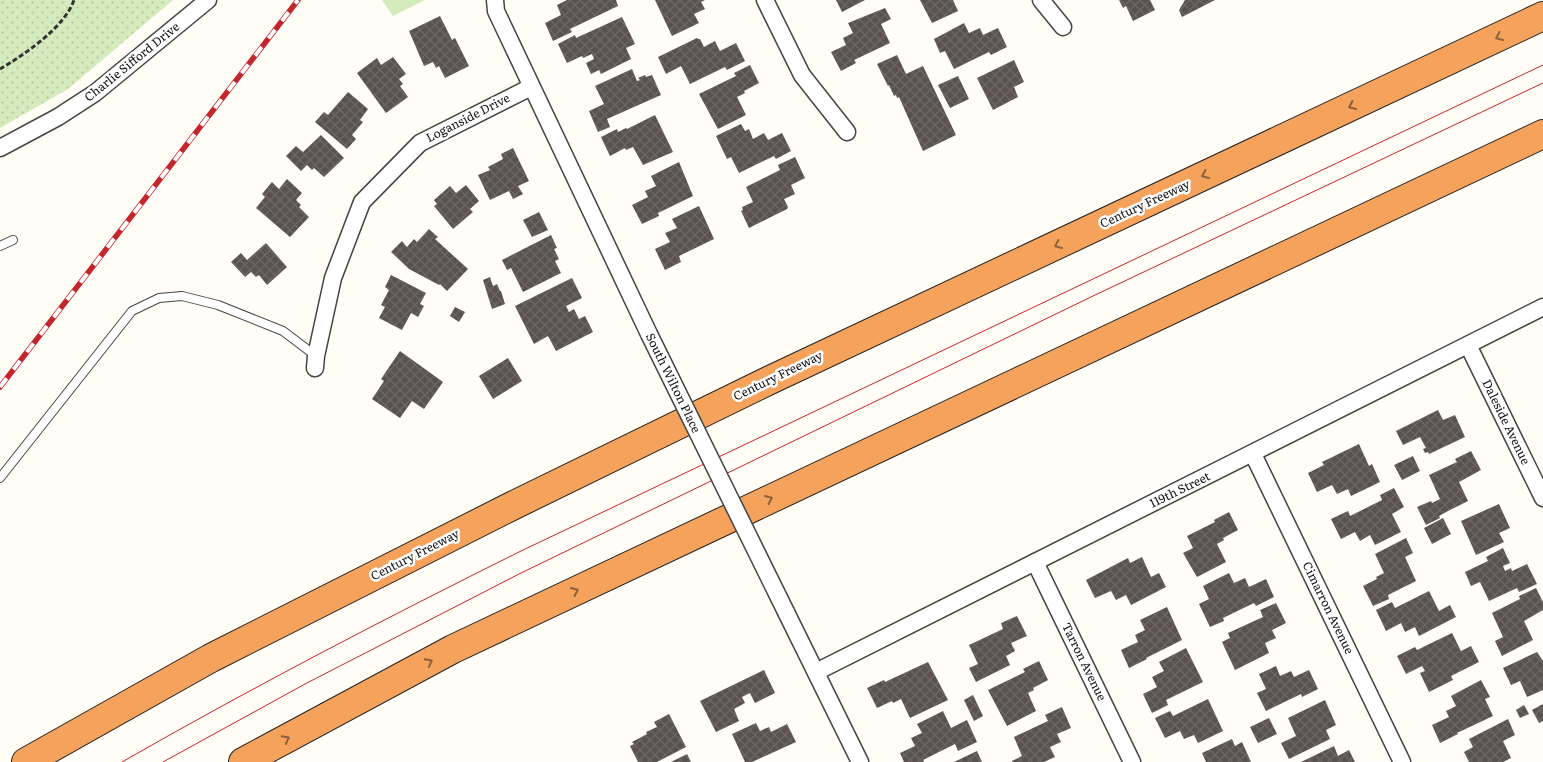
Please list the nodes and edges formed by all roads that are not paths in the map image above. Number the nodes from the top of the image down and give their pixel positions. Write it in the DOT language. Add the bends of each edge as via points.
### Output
graph roads {
  1 [pos="208,0"];
  2 [pos="495,0"];
  3 [pos="765,0"];
  4 [pos="1041,0"];
  5 [pos="1543,16"];
  6 [pos="1063,27"];
  7 [pos="531,87"];
  8 [pos="847,132"];
  9 [pos="1543,134"];
  10 [pos="0,148"];
  11 [pos="13,240"];
  12 [pos="0,246"];
  13 [pos="1543,307"];
  14 [pos="1468,345"];
  15 [pos="315,362"];
  16 [pos="1253,454"];
  17 [pos="0,478"];
  18 [pos="1543,498"];
  19 [pos="1035,562"];
  20 [pos="816,672"];
  21 [pos="26,762"];
  22 [pos="243,762"];
  23 [pos="860,762"];
  24 [pos="1132,762"];
  25 [pos="1402,762"];
  1 -- 10 [label="street, Charlie Sifford Drive" via="95,93"];
  2 -- 7 [label="street, South Wilton Place" via="496,11"];
  3 -- 8 [label="street" via="802,75"];
  4 -- 6 [label="street"];
  5 -- 21 [label="highway, Century Freeway, one-way" via="770,380 514,505 211,658"];
  7 -- 15 [label="street, Loganside Drive" via="420,143 362,202 333,278"];
  7 -- 20 [label="street, South Wilton Place, bridge"];
  22 -- 9 [label="highway, one-way" via="453,649"];
  11 -- 12 [label="lane"];
  13 -- 14 [label="street, 119th Street"];
  14 -- 16 [label="street, 119th Street"];
  14 -- 18 [label="street, Daleside Avenue"];
  15 -- 17 [label="lane" via="283,331 218,305 182,296 160,298 132,311"];
  16 -- 19 [label="street, 119th Street"];
  16 -- 25 [label="street, Cimarron Avenue"];
  19 -- 20 [label="street, 119th Street"];
  19 -- 24 [label="street, Tarron Avenue"];
  20 -- 23 [label="street, South Wilton Place"];
}
